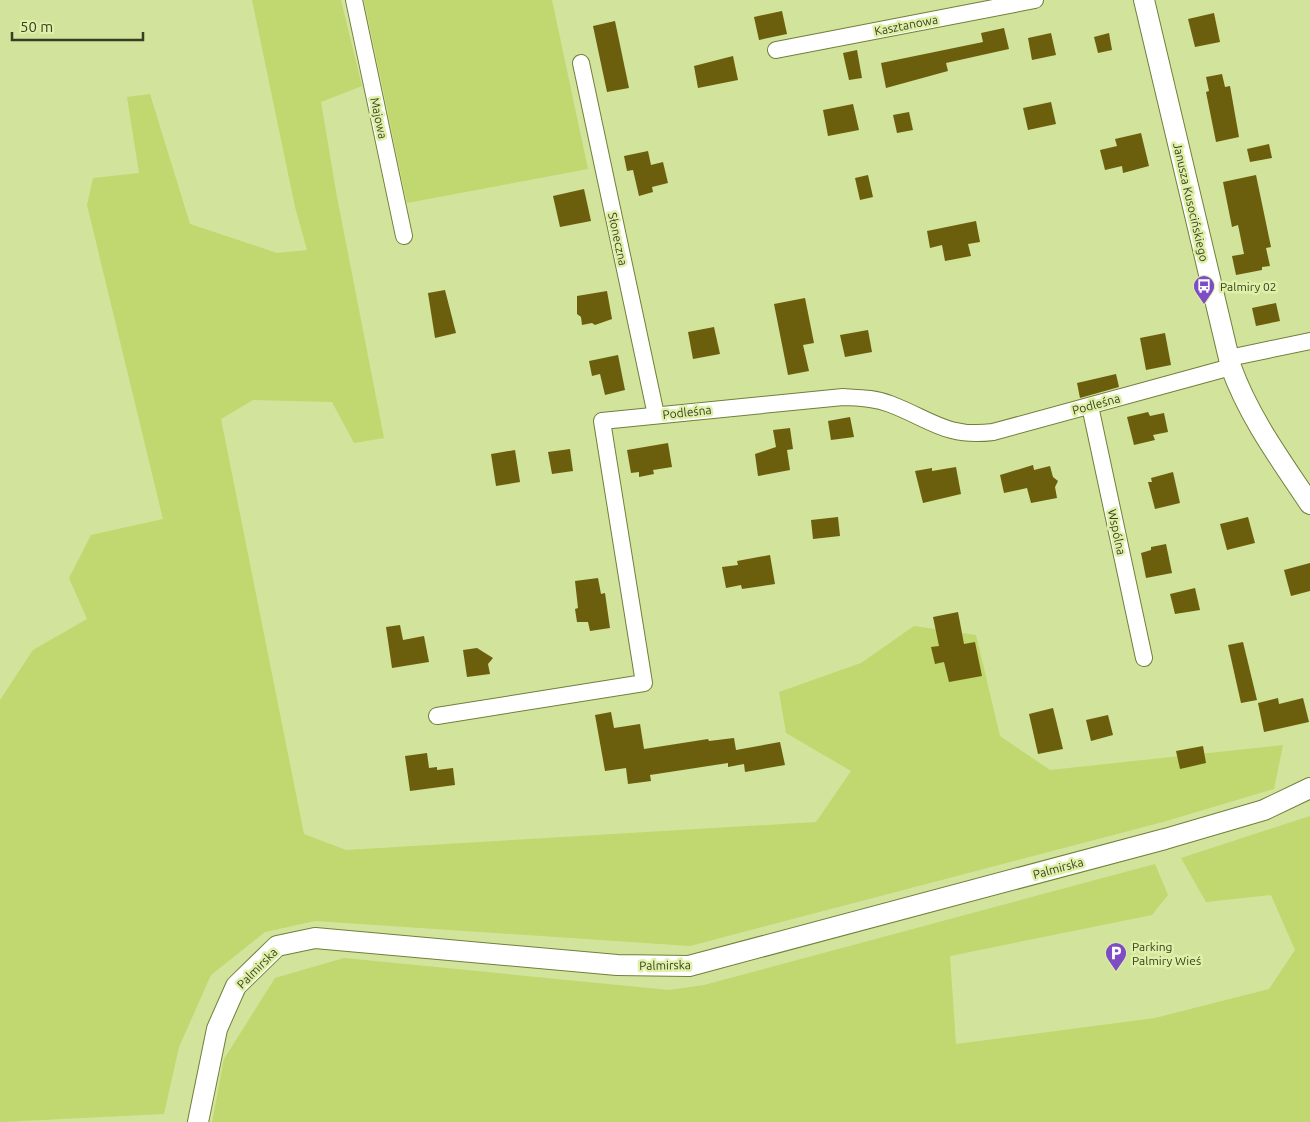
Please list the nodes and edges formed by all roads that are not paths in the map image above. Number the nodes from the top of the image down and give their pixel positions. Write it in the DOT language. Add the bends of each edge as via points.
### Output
graph roads {
  1 [pos="354,0"];
  2 [pos="1035,0"];
  3 [pos="1144,0"];
  4 [pos="776,50"];
  5 [pos="580,63"];
  6 [pos="404,236"];
  7 [pos="1310,341"];
  8 [pos="1230,362"];
  9 [pos="1090,406"];
  10 [pos="656,415"];
  11 [pos="1310,504"];
  12 [pos="1144,658"];
  13 [pos="437,716"];
  14 [pos="1310,788"];
  15 [pos="198,1122"];
  1 -- 6 [label="street, Majowa"];
  2 -- 4 [label="street, Kasztanowa"];
  3 -- 8 [label="street, Janusza Kusocińskiego"];
  5 -- 10 [label="street, Słoneczna"];
  7 -- 8 [label="street, Podleśna"];
  8 -- 9 [label="street, Podleśna"];
  8 -- 11 [label="street, Janusza Kusocińskiego" via="1241,394 1256,422"];
  9 -- 10 [label="street, Podleśna" via="971,435 945,429 889,403 852,398"];
  9 -- 12 [label="street, Wspólna"];
  10 -- 13 [label="street, Podleśna" via="602,421 644,684"];
  14 -- 15 [label="street, Palmirska" via="1264,810 1156,841 689,966 617,965 315,938 277,946 236,986 217,1030"];
}
